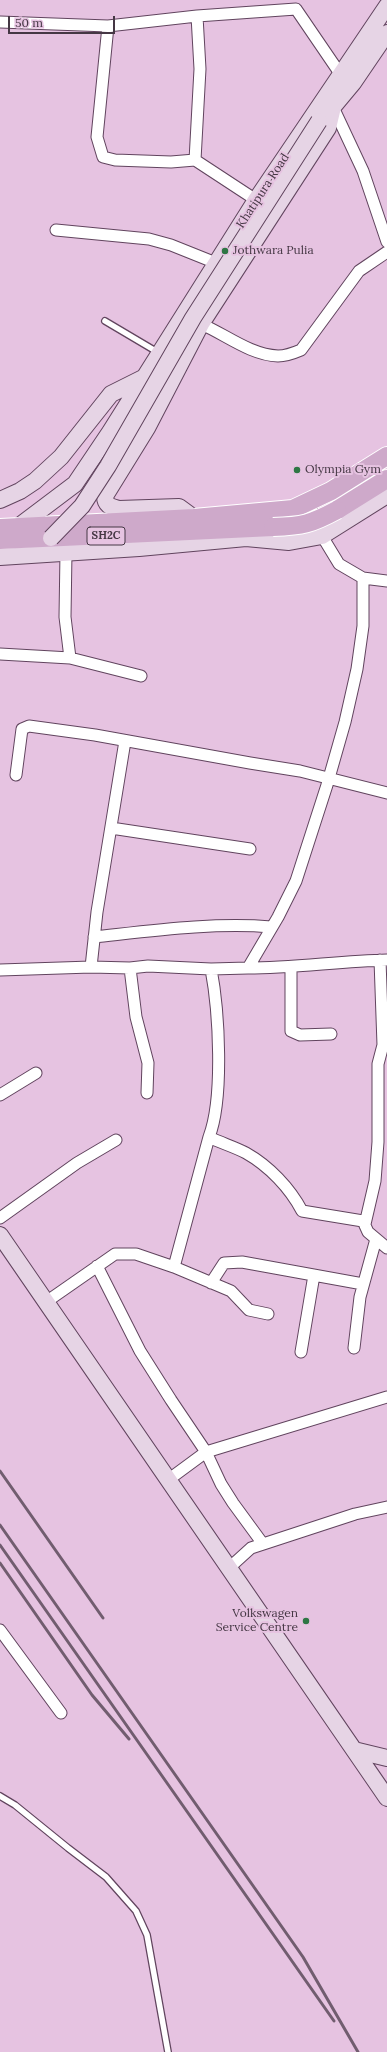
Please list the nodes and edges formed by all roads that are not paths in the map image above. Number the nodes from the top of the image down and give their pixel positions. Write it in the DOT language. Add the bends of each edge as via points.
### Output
graph roads {
  1 [pos="294,5"];
  2 [pos="387,6"];
  3 [pos="197,16"];
  4 [pos="0,21"];
  5 [pos="108,26"];
  6 [pos="0,30"];
  7 [pos="387,33"];
  8 [pos="347,79"];
  9 [pos="333,107"];
  10 [pos="195,160"];
  11 [pos="256,200"];
  12 [pos="56,230"];
  13 [pos="387,242"];
  14 [pos="387,252"];
  15 [pos="216,263"];
  16 [pos="105,321"];
  17 [pos="201,324"];
  18 [pos="159,354"];
  19 [pos="143,378"];
  20 [pos="387,456"];
  21 [pos="387,479"];
  22 [pos="387,495"];
  23 [pos="0,500"];
  24 [pos="308,502"];
  25 [pos="194,518"];
  26 [pos="273,519"];
  27 [pos="18,526"];
  28 [pos="0,528"];
  29 [pos="322,536"];
  30 [pos="52,538"];
  31 [pos="0,540"];
  32 [pos="66,552"];
  33 [pos="0,557"];
  34 [pos="363,578"];
  35 [pos="387,581"];
  36 [pos="0,654"];
  37 [pos="70,658"];
  38 [pos="141,676"];
  39 [pos="126,740"];
  40 [pos="16,775"];
  41 [pos="329,778"];
  42 [pos="387,793"];
  43 [pos="111,828"];
  44 [pos="250,849"];
  45 [pos="271,927"];
  46 [pos="94,937"];
  47 [pos="384,960"];
  48 [pos="91,967"];
  49 [pos="130,968"];
  50 [pos="248,968"];
  51 [pos="291,968"];
  52 [pos="211,969"];
  53 [pos="0,970"];
  54 [pos="331,1034"];
  55 [pos="36,1073"];
  56 [pos="147,1093"];
  57 [pos="0,1095"];
  58 [pos="209,1137"];
  59 [pos="116,1140"];
  60 [pos="0,1218"];
  61 [pos="364,1224"];
  62 [pos="0,1235"];
  63 [pos="376,1239"];
  64 [pos="387,1248"];
  65 [pos="97,1266"];
  66 [pos="174,1267"];
  67 [pos="314,1275"];
  68 [pos="211,1283"];
  69 [pos="363,1284"];
  70 [pos="46,1302"];
  71 [pos="268,1314"];
  72 [pos="354,1348"];
  73 [pos="300,1352"];
  74 [pos="387,1396"];
  75 [pos="206,1452"];
  76 [pos="168,1480"];
  77 [pos="387,1507"];
  78 [pos="263,1544"];
  79 [pos="229,1568"];
  80 [pos="0,1630"];
  81 [pos="61,1713"];
  82 [pos="354,1750"];
  83 [pos="387,1758"];
  84 [pos="0,1796"];
  85 [pos="387,1798"];
  86 [pos="168,2052"];
  1 -- 3 [label="street"];
  1 -- 8 [label="street"];
  2 -- 8 [label="main road, Khatipura Road"];
  3 -- 5 [label="street"];
  3 -- 10 [label="street" via="200,69"];
  4 -- 5 [label="street"];
  4 -- 6 [label="street"];
  5 -- 10 [label="street" via="97,137 103,157 122,161"];
  7 -- 8 [label="main road"];
  8 -- 9 [label="main road"];
  8 -- 11 [label="main road, Khatipura Road"];
  9 -- 13 [label="street" via="363,171"];
  9 -- 17 [label="main road" via="328,128"];
  9 -- 30 [label="main road, bridge" via="318,121 193,318 108,466 82,506"];
  10 -- 11 [label="street"];
  11 -- 15 [label="main road, Khatipura Road"];
  12 -- 15 [label="street" via="149,239"];
  14 -- 17 [label="street" via="359,271 301,350 277,356 256,351"];
  15 -- 18 [label="main road, Khatipura Road"];
  16 -- 18 [label="lane"];
  17 -- 25 [label="main road" via="147,428 105,496 110,507 179,507"];
  18 -- 19 [label="main road, Khatipura Road"];
  19 -- 23 [label="main road" via="111,394 61,457 36,481"];
  19 -- 27 [label="main road, Khatipura Road" via="75,484"];
  20 -- 24 [label="main road, SH2C" via="331,491"];
  21 -- 26 [label="main road, SH2C, bridge" via="312,523 300,526"];
  22 -- 29 [label="main road"];
  24 -- 26 [label="main road, SH2C"];
  24 -- 29 [label="street"];
  25 -- 26 [label="main road"];
  25 -- 27 [label="main road"];
  26 -- 30 [label="main road, SH2C" via="227,529"];
  27 -- 28 [label="main road"];
  29 -- 32 [label="main road" via="289,542 246,538"];
  29 -- 34 [label="street" via="339,564"];
  30 -- 31 [label="main road, SH2C"];
  32 -- 33 [label="main road"];
  32 -- 37 [label="street" via="66,617"];
  34 -- 35 [label="street"];
  34 -- 41 [label="street" via="363,626 357,669"];
  36 -- 37 [label="street"];
  37 -- 38 [label="street"];
  39 -- 40 [label="street" via="25,726 22,729"];
  39 -- 41 [label="street"];
  39 -- 43 [label="street"];
  41 -- 42 [label="street"];
  41 -- 45 [label="street" via="296,881"];
  43 -- 44 [label="street"];
  43 -- 46 [label="street"];
  45 -- 46 [label="street" via="176,929"];
  45 -- 50 [label="street"];
  46 -- 48 [label="street"];
  47 -- 51 [label="street"];
  47 -- 61 [label="street" via="383,1045 378,1064 378,1142 375,1181"];
  48 -- 49 [label="street"];
  48 -- 53 [label="street"];
  49 -- 52 [label="street" via="148,966"];
  49 -- 56 [label="street" via="136,1017 148,1063"];
  50 -- 51 [label="street"];
  50 -- 52 [label="street"];
  51 -- 54 [label="street" via="291,1031 300,1035"];
  52 -- 58 [label="street" via="218,1064 214,1118"];
  55 -- 57 [label="street"];
  58 -- 61 [label="street" via="247,1153 276,1176 302,1211 363,1221"];
  58 -- 66 [label="street"];
  59 -- 60 [label="street" via="77,1162"];
  61 -- 63 [label="street"];
  62 -- 70 [label="main road"];
  63 -- 64 [label="street"];
  63 -- 69 [label="street"];
  65 -- 66 [label="street" via="115,1254 124,1253 136,1254"];
  65 -- 70 [label="street"];
  65 -- 75 [label="street" via="140,1351"];
  66 -- 68 [label="street"];
  67 -- 68 [label="street" via="242,1262 224,1263"];
  67 -- 69 [label="street"];
  67 -- 73 [label="street"];
  68 -- 71 [label="street" via="231,1291 249,1310"];
  69 -- 72 [label="street"];
  70 -- 76 [label="main road"];
  74 -- 75 [label="street"];
  75 -- 76 [label="street"];
  75 -- 78 [label="street" via="222,1484"];
  76 -- 79 [label="main road"];
  77 -- 78 [label="street" via="355,1514"];
  78 -- 79 [label="street" via="251,1548"];
  79 -- 82 [label="main road"];
  80 -- 81 [label="street"];
  82 -- 83 [label="main road"];
  82 -- 85 [label="main road"];
  84 -- 86 [label="lane" via="106,1877 136,1911 147,1935"];
}
